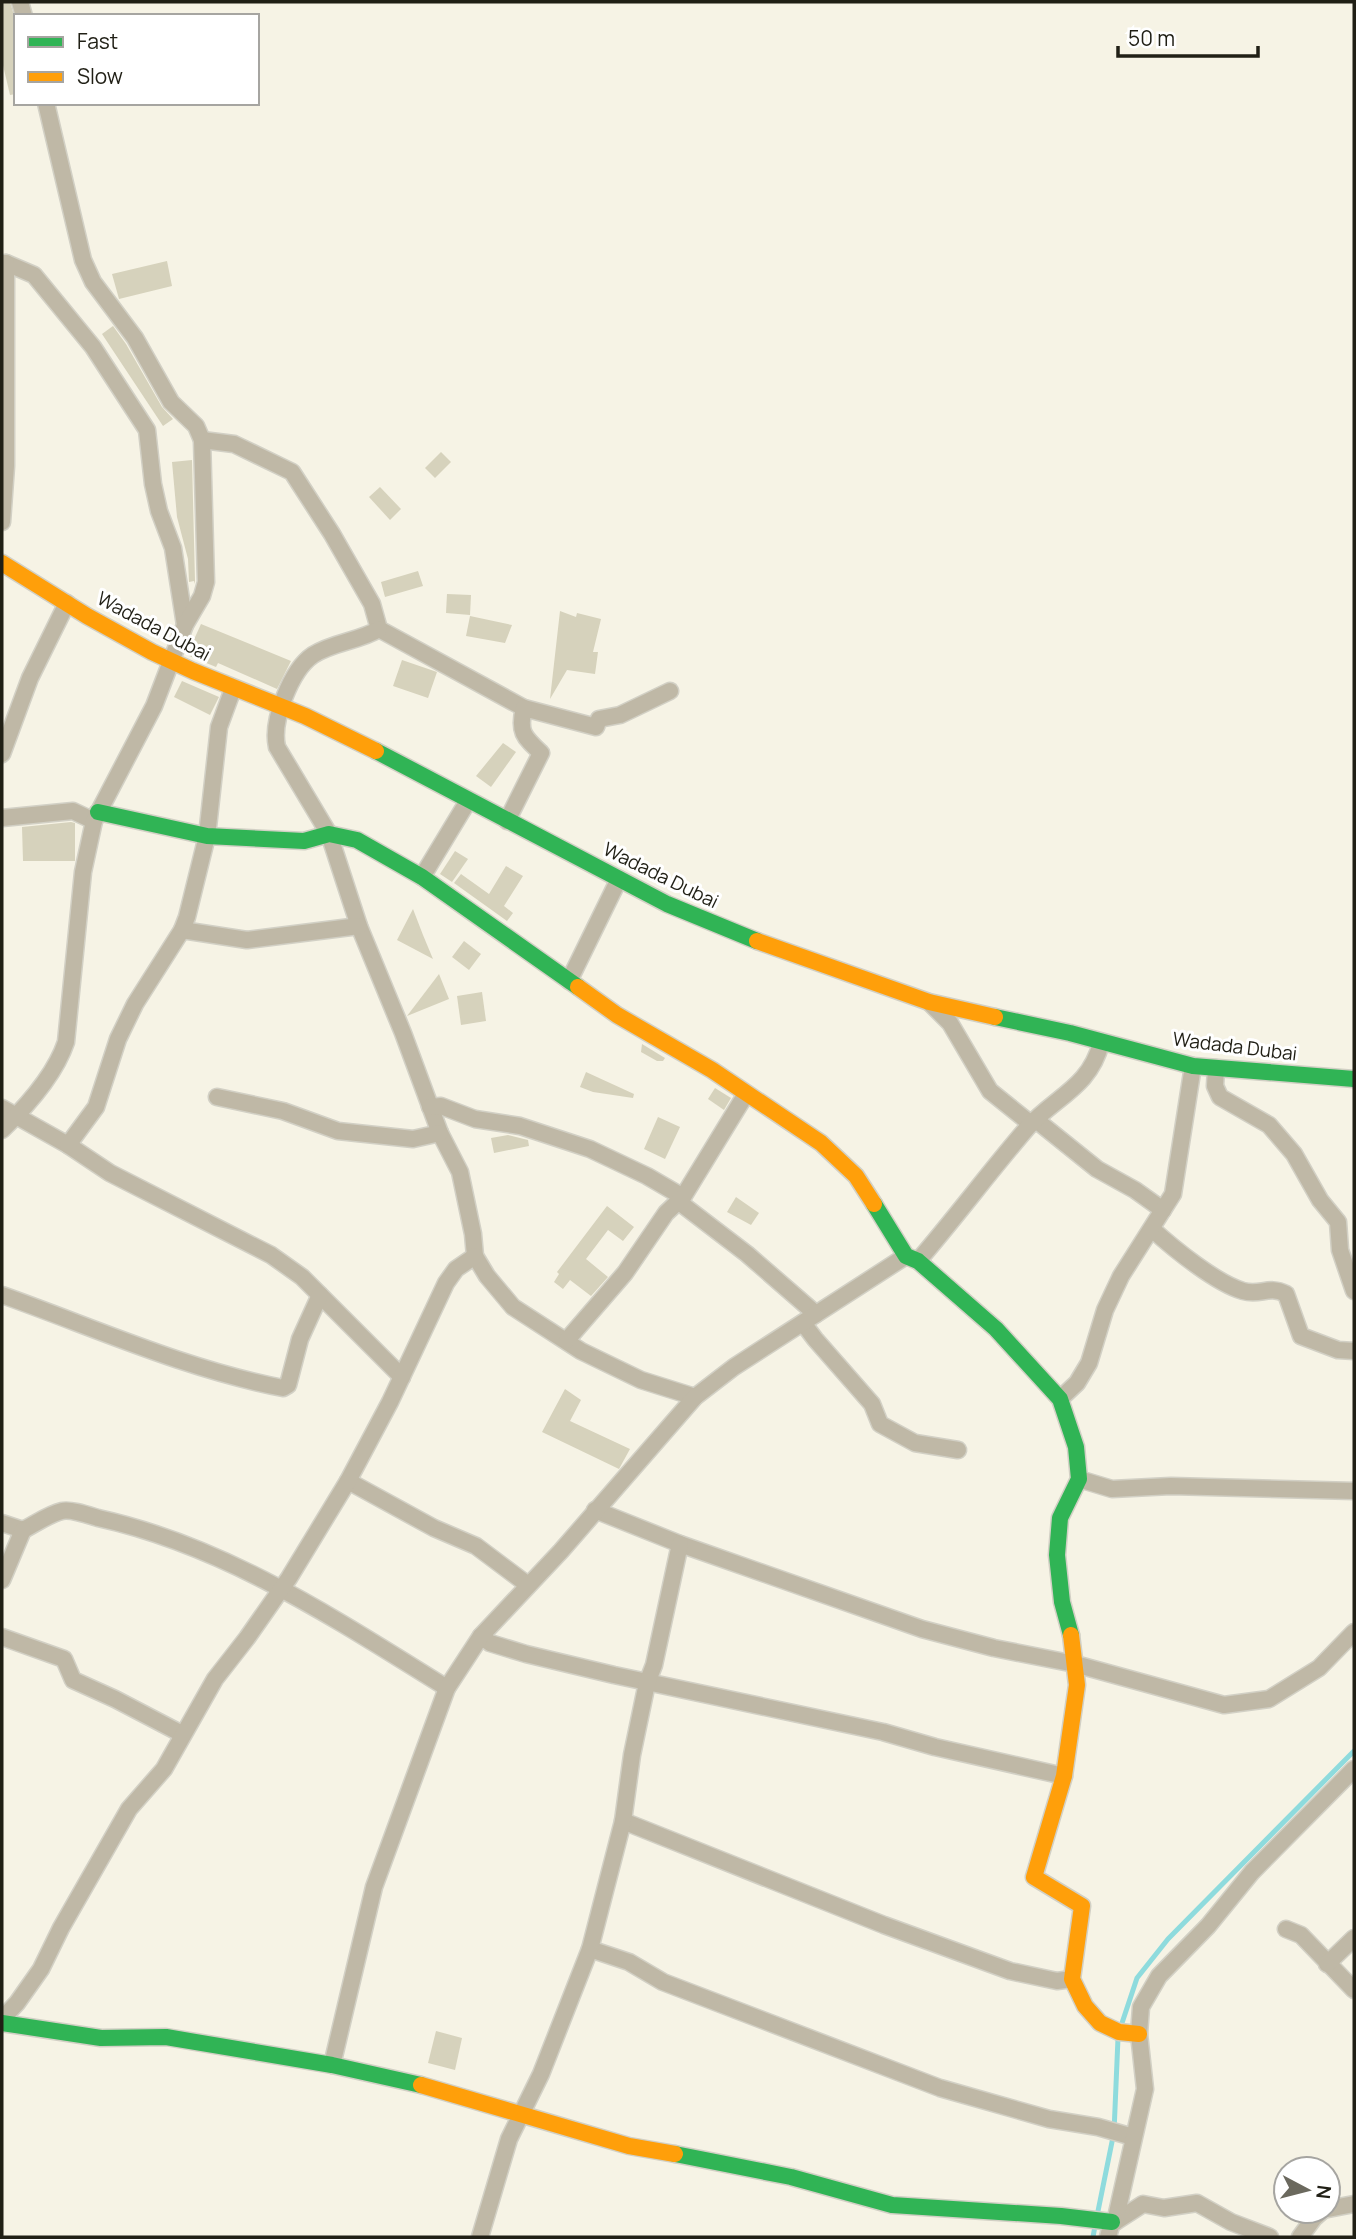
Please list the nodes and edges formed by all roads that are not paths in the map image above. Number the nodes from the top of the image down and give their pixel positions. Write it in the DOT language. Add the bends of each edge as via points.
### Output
graph roads {
  1 [pos="46,105"];
  2 [pos="4,263"];
  3 [pos="202,440"];
  4 [pos="2,522"];
  5 [pos="2,563"];
  6 [pos="67,603"];
  7 [pos="185,625"];
  8 [pos="379,629"];
  9 [pos="172,662"];
  10 [pos="233,689"];
  11 [pos="670,691"];
  12 [pos="2,701"];
  13 [pos="282,705"];
  14 [pos="17,708"];
  15 [pos="524,708"];
  16 [pos="2,754"];
  17 [pos="468,801"];
  18 [pos="96,816"];
  19 [pos="2,818"];
  20 [pos="507,821"];
  21 [pos="329,834"];
  22 [pos="208,836"];
  23 [pos="422,877"];
  24 [pos="619,878"];
  25 [pos="359,926"];
  26 [pos="182,930"];
  27 [pos="569,981"];
  28 [pos="929,1002"];
  29 [pos="1101,1043"];
  30 [pos="1193,1066"];
  31 [pos="1216,1068"];
  32 [pos="1354,1079"];
  33 [pos="746,1094"];
  34 [pos="217,1097"];
  35 [pos="430,1107"];
  36 [pos="2,1108"];
  37 [pos="17,1115"];
  38 [pos="1034,1122"];
  39 [pos="2,1129"];
  40 [pos="440,1133"];
  41 [pos="68,1145"];
  42 [pos="681,1199"];
  43 [pos="1163,1210"];
  44 [pos="1354,1217"];
  45 [pos="1338,1222"];
  46 [pos="1152,1229"];
  47 [pos="475,1256"];
  48 [pos="912,1258"];
  49 [pos="1354,1291"];
  50 [pos="2,1295"];
  51 [pos="320,1295"];
  52 [pos="810,1318"];
  53 [pos="567,1340"];
  54 [pos="1354,1351"];
  55 [pos="402,1377"];
  56 [pos="695,1397"];
  57 [pos="1060,1399"];
  58 [pos="958,1450"];
  59 [pos="1079,1479"];
  60 [pos="348,1481"];
  61 [pos="1354,1490"];
  62 [pos="594,1510"];
  63 [pos="2,1523"];
  64 [pos="23,1530"];
  65 [pos="680,1544"];
  66 [pos="2,1580"];
  67 [pos="528,1585"];
  68 [pos="281,1588"];
  69 [pos="1354,1632"];
  70 [pos="481,1636"];
  71 [pos="2,1637"];
  72 [pos="1075,1664"];
  73 [pos="647,1683"];
  74 [pos="447,1688"];
  75 [pos="183,1734"];
  76 [pos="1354,1769"];
  77 [pos="1064,1776"];
  78 [pos="623,1821"];
  79 [pos="1286,1928"];
  80 [pos="1354,1938"];
  81 [pos="590,1949"];
  82 [pos="1327,1964"];
  83 [pos="1072,1979"];
  84 [pos="1354,1990"];
  85 [pos="2,2021"];
  86 [pos="1139,2034"];
  87 [pos="331,2065"];
  88 [pos="521,2116"];
  89 [pos="1133,2137"];
  90 [pos="1112,2227"];
  91 [pos="480,2237"];
  92 [pos="1270,2237"];
  1 -- 3 [label="street" via="83,260 93,282 135,338 171,402"];
  2 -- 4 [label="street" via="6,466"];
  2 -- 7 [label="street" via="34,275 93,347 147,430 153,484 173,548"];
  3 -- 7 [label="street" via="206,582"];
  3 -- 8 [label="street" via="234,444 292,472 372,604"];
  5 -- 6 [label="street, Wadada Dubai"];
  6 -- 9 [label="street, Wadada Dubai"];
  6 -- 14 [label="street"];
  7 -- 9 [label="street"];
  8 -- 13 [label="street" via="314,654 299,668"];
  8 -- 15 [label="street"];
  9 -- 10 [label="street, Wadada Dubai"];
  9 -- 18 [label="street"];
  10 -- 13 [label="street, Wadada Dubai"];
  10 -- 22 [label="street" via="219,727"];
  11 -- 15 [label="street" via="620,715 599,719 596,727"];
  12 -- 14 [label="street"];
  13 -- 17 [label="street, Wadada Dubai"];
  13 -- 21 [label="street" via="274,735 277,747"];
  14 -- 16 [label="street"];
  15 -- 20 [label="street" via="523,733 541,753"];
  17 -- 20 [label="street, Wadada Dubai"];
  17 -- 23 [label="street"];
  18 -- 19 [label="street" via="73,811"];
  18 -- 22 [label="street"];
  18 -- 37 [label="street" via="83,872 66,1042 60,1061"];
  20 -- 24 [label="street, Wadada Dubai"];
  21 -- 22 [label="street" via="304,841"];
  21 -- 23 [label="street" via="357,841"];
  21 -- 25 [label="street"];
  22 -- 26 [label="street"];
  23 -- 27 [label="street"];
  24 -- 27 [label="street"];
  24 -- 28 [label="street, Wadada Dubai" via="667,904 772,947"];
  25 -- 26 [label="street" via="247,940"];
  25 -- 35 [label="street"];
  26 -- 41 [label="street" via="135,1004 118,1039 96,1107"];
  27 -- 33 [label="street" via="617,1016"];
  28 -- 29 [label="street, Wadada Dubai"];
  28 -- 38 [label="street" via="950,1024 990,1091"];
  29 -- 30 [label="street, Wadada Dubai"];
  29 -- 38 [label="street" via="1079,1084"];
  30 -- 31 [label="street, Wadada Dubai"];
  30 -- 43 [label="street" via="1173,1194"];
  31 -- 32 [label="street, Wadada Dubai"];
  31 -- 45 [label="street" via="1220,1097 1269,1125 1294,1154"];
  33 -- 42 [label="street"];
  33 -- 48 [label="street" via="821,1143 856,1176"];
  34 -- 40 [label="street" via="283,1111 338,1131 413,1139"];
  35 -- 40 [label="street"];
  35 -- 42 [label="street" via="520,1126 590,1149 648,1176"];
  36 -- 37 [label="street"];
  37 -- 39 [label="street"];
  37 -- 41 [label="street"];
  38 -- 43 [label="street"];
  38 -- 48 [label="street" via="958,1215"];
  40 -- 47 [label="street" via="460,1172"];
  41 -- 51 [label="street" via="110,1173 271,1255"];
  42 -- 52 [label="street" via="747,1254"];
  42 -- 53 [label="street"];
  43 -- 46 [label="street"];
  44 -- 45 [label="street"];
  45 -- 49 [label="street" via="1340,1251"];
  46 -- 54 [label="street" via="1226,1284 1252,1293 1276,1289 1286,1294 1301,1336"];
  46 -- 57 [label="street" via="1105,1310 1089,1363"];
  47 -- 53 [label="street" via="513,1307"];
  47 -- 55 [label="street" via="446,1283"];
  48 -- 52 [label="street"];
  48 -- 57 [label="street" via="996,1329"];
  50 -- 51 [label="street" via="156,1353 283,1388 288,1385 300,1339"];
  51 -- 55 [label="street"];
  52 -- 56 [label="street"];
  52 -- 58 [label="street" via="814,1339 872,1404 880,1424 915,1443"];
  53 -- 56 [label="street" via="641,1380"];
  55 -- 60 [label="street"];
  56 -- 62 [label="street"];
  57 -- 59 [label="street" via="1076,1447"];
  59 -- 61 [label="street" via="1112,1489"];
  59 -- 72 [label="street" via="1060,1518 1057,1555"];
  60 -- 67 [label="street" via="476,1546"];
  60 -- 68 [label="street"];
  62 -- 65 [label="street"];
  62 -- 67 [label="street"];
  63 -- 64 [label="street"];
  64 -- 66 [label="street"];
  64 -- 68 [label="street" via="63,1510 168,1537"];
  65 -- 72 [label="street" via="922,1629"];
  65 -- 73 [label="street"];
  67 -- 70 [label="street"];
  68 -- 74 [label="street"];
  68 -- 75 [label="street" via="215,1679"];
  69 -- 72 [label="street" via="1319,1668 1269,1699 1224,1705"];
  70 -- 73 [label="street" via="526,1654"];
  70 -- 74 [label="street"];
  71 -- 75 [label="street" via="64,1659 73,1680"];
  72 -- 77 [label="street" via="1077,1685"];
  73 -- 77 [label="street" via="883,1732"];
  73 -- 78 [label="street"];
  74 -- 87 [label="street" via="374,1887"];
  75 -- 85 [label="street" via="163,1769 129,1809 41,1969"];
  76 -- 86 [label="street" via="1252,1872 1159,1976 1141,2007"];
  77 -- 83 [label="street" via="1034,1877 1082,1906"];
  78 -- 81 [label="street"];
  78 -- 83 [label="street" via="1010,1971 1057,1981"];
  79 -- 82 [label="street" via="1301,1935"];
  80 -- 82 [label="street"];
  81 -- 88 [label="street"];
  81 -- 89 [label="street" via="629,1962 663,1982 940,2088"];
  82 -- 84 [label="street"];
  83 -- 86 [label="street" via="1085,2006 1100,2022 1119,2032"];
  85 -- 87 [label="street" via="101,2038 166,2037"];
  86 -- 89 [label="street" via="1145,2089"];
  87 -- 88 [label="street" via="423,2086"];
  88 -- 90 [label="street" via="629,2146 791,2177 892,2205 1061,2216"];
  88 -- 91 [label="street" via="509,2139"];
  89 -- 90 [label="street"];
  90 -- 92 [label="street" via="1143,2204 1164,2208 1197,2203"];
}
